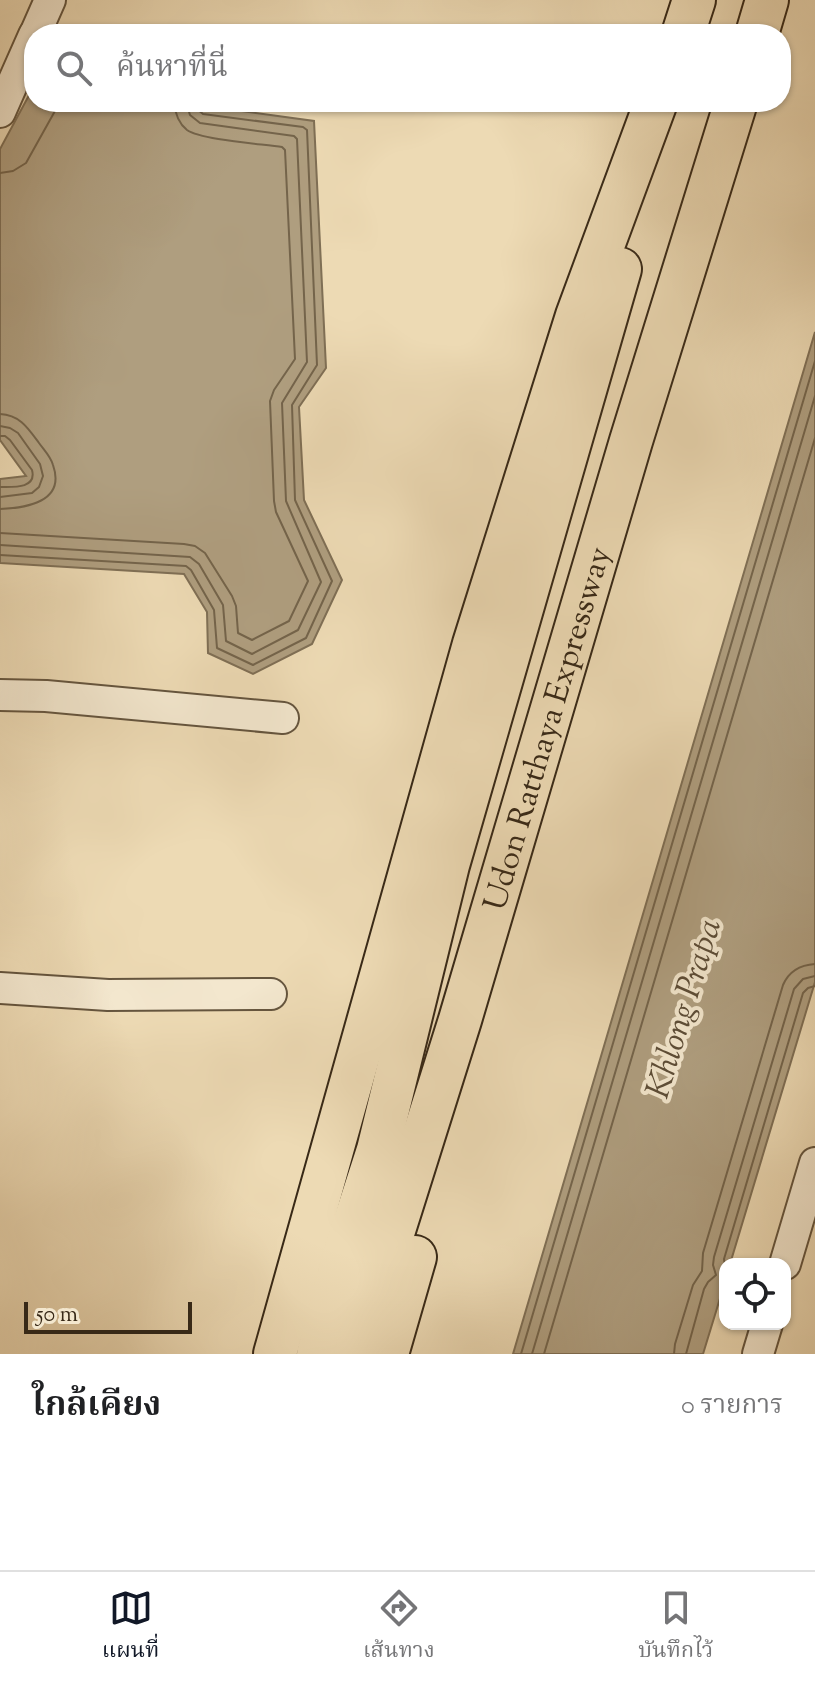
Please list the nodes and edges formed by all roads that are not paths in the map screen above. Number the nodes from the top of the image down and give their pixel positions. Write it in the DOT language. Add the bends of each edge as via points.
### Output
graph roads {
  1 [pos="50,0"];
  2 [pos="767,0"];
  3 [pos="39,24"];
  4 [pos="760,24"];
  5 [pos="24,58"];
  6 [pos="0,112"];
  7 [pos="652,112"];
  8 [pos="662,112"];
  9 [pos="733,112"];
  10 [pos="0,695"];
  11 [pos="283,718"];
  12 [pos="0,988"];
  13 [pos="271,994"];
  14 [pos="460,1020"];
  15 [pos="815,1163"];
  16 [pos="787,1258"];
  17 [pos="765,1330"];
  18 [pos="275,1354"];
  19 [pos="318,1354"];
  20 [pos="355,1354"];
  21 [pos="387,1354"];
  22 [pos="758,1354"];
  1 -- 3 [label="street"];
  2 -- 4 [label="highway"];
  5 -- 6 [label="street"];
  7 -- 18 [label="highway" via="577,316 474,644"];
  8 -- 19 [label="highway, Udon Ratthaya Expressway" via="448,865 378,1150"];
  9 -- 14 [label="highway, Udon Ratthaya Expressway"];
  10 -- 11 [label="street"];
  12 -- 13 [label="street" via="108,995"];
  14 -- 20 [label="highway, Udon Ratthaya Expressway"];
  14 -- 21 [label="highway" via="417,1252"];
  15 -- 16 [label="street"];
  17 -- 22 [label="street"];
}
